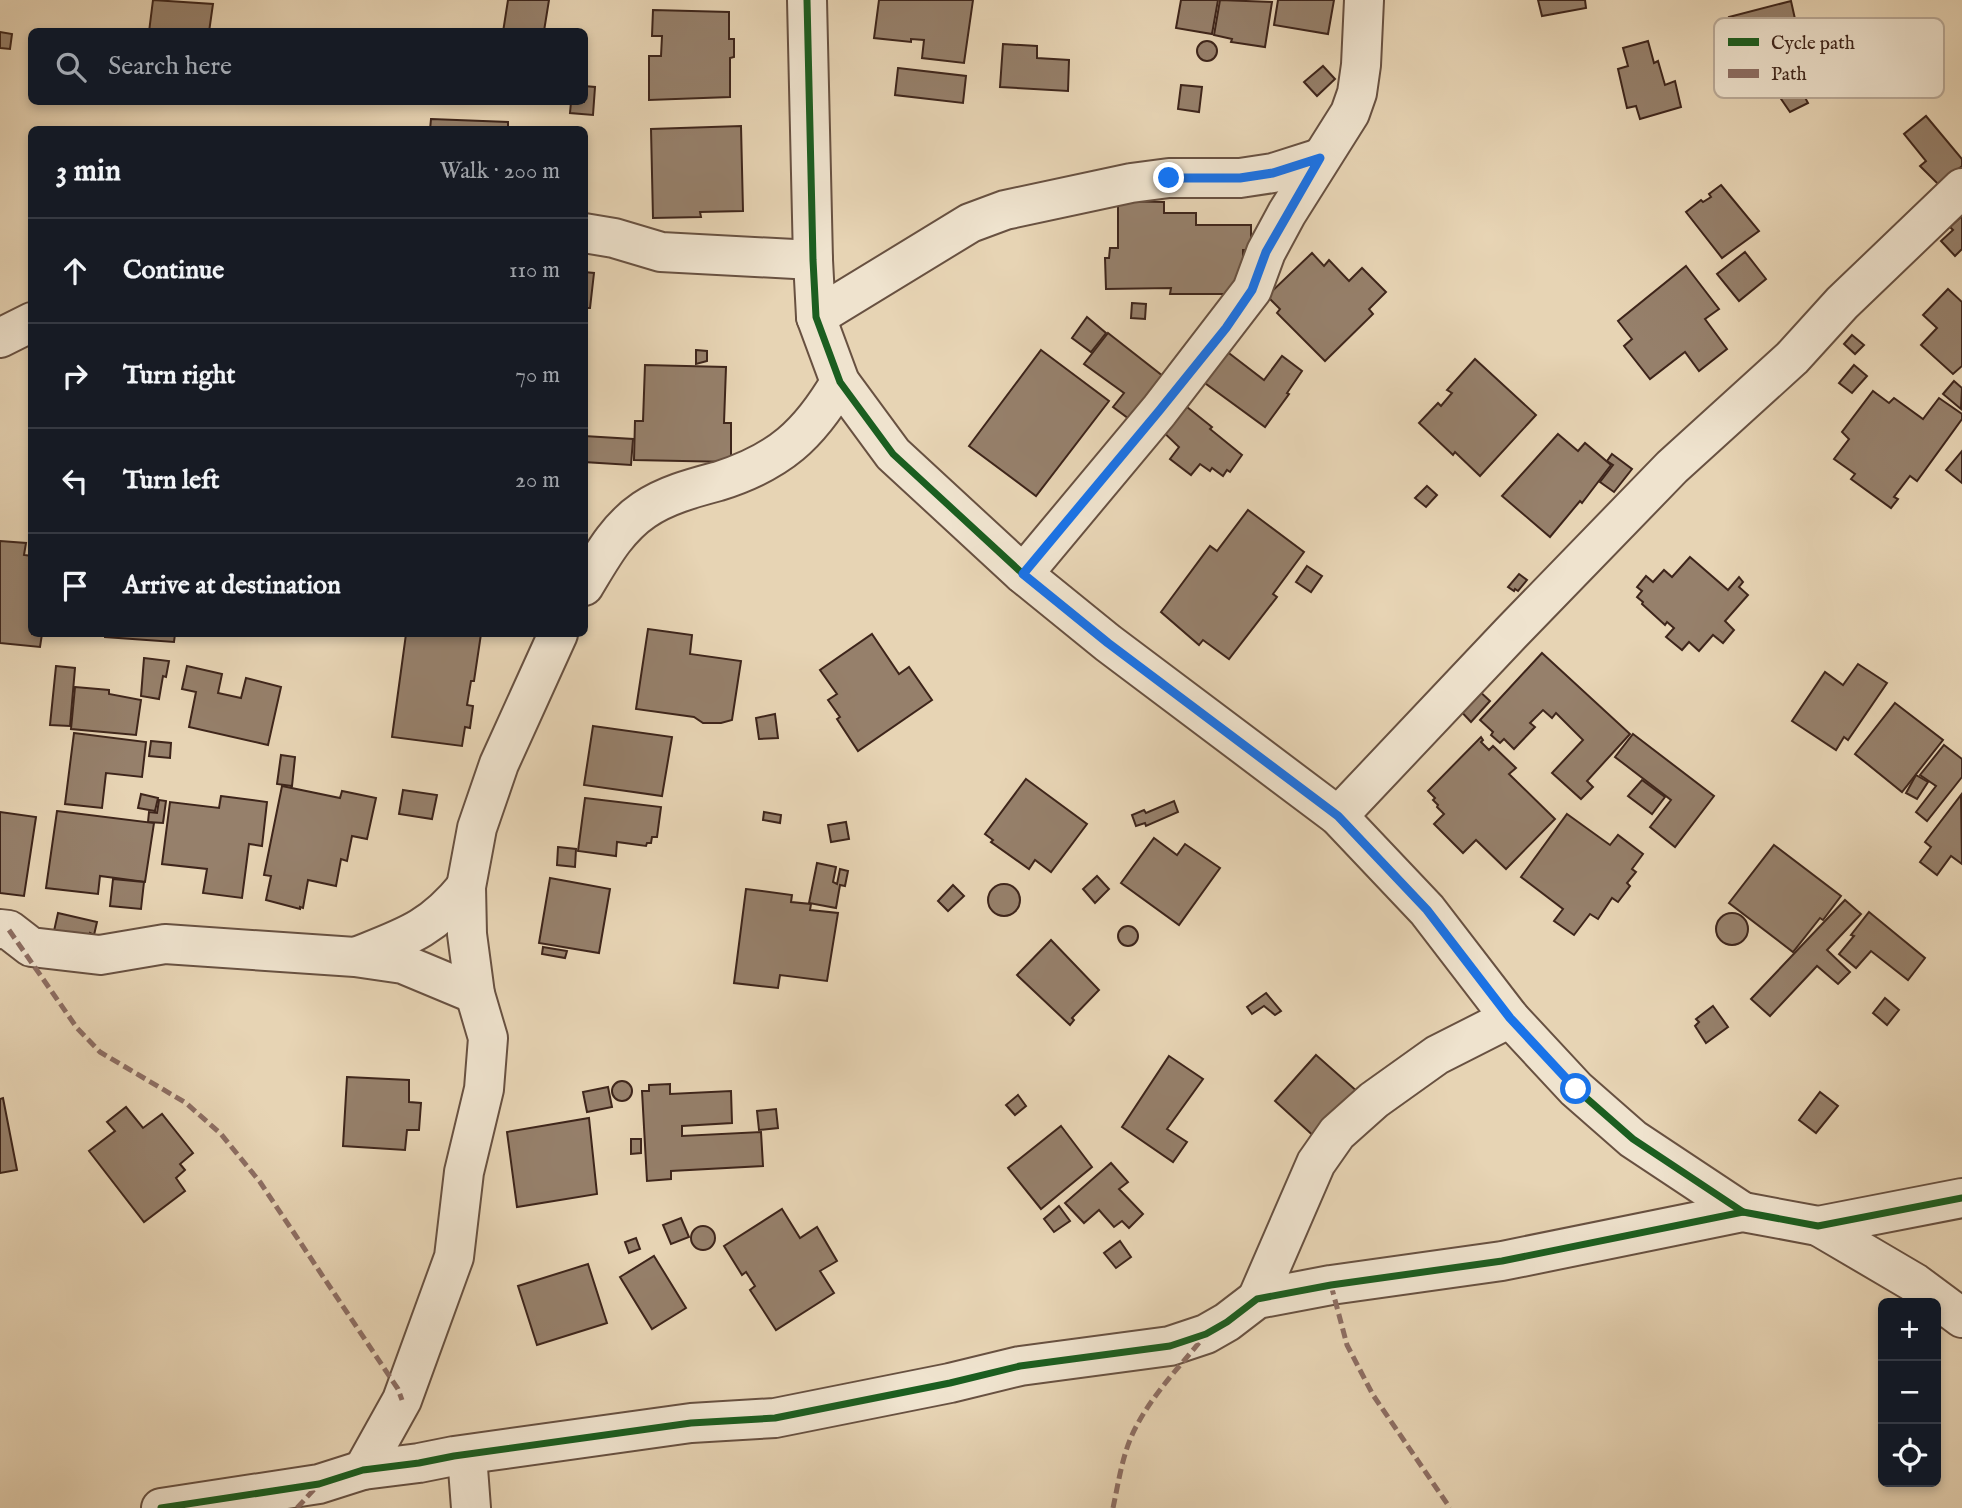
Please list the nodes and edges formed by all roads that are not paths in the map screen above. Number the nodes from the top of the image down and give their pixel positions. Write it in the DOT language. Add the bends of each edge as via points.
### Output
graph roads {
  1 [pos="807,0"];
  2 [pos="1364,0"];
  3 [pos="1320,158"];
  4 [pos="1962,188"];
  5 [pos="588,234"];
  6 [pos="813,260"];
  7 [pos="816,317"];
  8 [pos="28,323"];
  9 [pos="0,338"];
  10 [pos="840,382"];
  11 [pos="1023,574"];
  12 [pos="588,579"];
  13 [pos="557,637"];
  14 [pos="1338,816"];
  15 [pos="466,887"];
  16 [pos="0,929"];
  17 [pos="355,957"];
  18 [pos="475,994"];
  19 [pos="1510,1018"];
  20 [pos="1962,1198"];
  21 [pos="1743,1212"];
  22 [pos="1818,1226"];
  23 [pos="1257,1299"];
  24 [pos="1962,1318"];
  25 [pos="467,1455"];
  26 [pos="363,1470"];
  27 [pos="161,1508"];
  28 [pos="471,1508"];
  1 -- 6 [label="street"];
  2 -- 3 [label="street" via="1357,93 1350,113"];
  3 -- 7 [label="street" via="1262,175 1131,183 1005,210 970,223"];
  3 -- 11 [label="street" via="1266,252 1252,290 1226,328"];
  4 -- 14 [label="street" via="1842,303 1792,358 1672,467"];
  5 -- 6 [label="street" via="661,252"];
  6 -- 7 [label="street"];
  7 -- 10 [label="street"];
  8 -- 9 [label="street"];
  10 -- 11 [label="street" via="893,454"];
  10 -- 12 [label="street" via="805,433 771,459 643,510 614,537"];
  11 -- 14 [label="street"];
  13 -- 15 [label="street" via="499,764 477,828"];
  14 -- 19 [label="street" via="1427,910"];
  15 -- 17 [label="street" via="447,911 413,934"];
  15 -- 18 [label="street"];
  16 -- 17 [label="street" via="9,929 31,947 100,956 165,944"];
  17 -- 18 [label="street" via="403,964"];
  18 -- 26 [label="street" via="488,1038 484,1089 464,1172 454,1257 402,1399"];
  19 -- 21 [label="street" via="1576,1089 1633,1139"];
  19 -- 23 [label="street" via="1437,1055 1337,1133 1316,1163"];
  20 -- 22 [label="street"];
  21 -- 22 [label="street"];
  21 -- 23 [label="street" via="1502,1261"];
  22 -- 24 [label="street" via="1915,1283"];
  23 -- 25 [label="street" via="1206,1334 1170,1346 1020,1366 775,1418 691,1423"];
  25 -- 26 [label="street"];
  25 -- 28 [label="street"];
  26 -- 27 [label="street" via="319,1484"];
}
